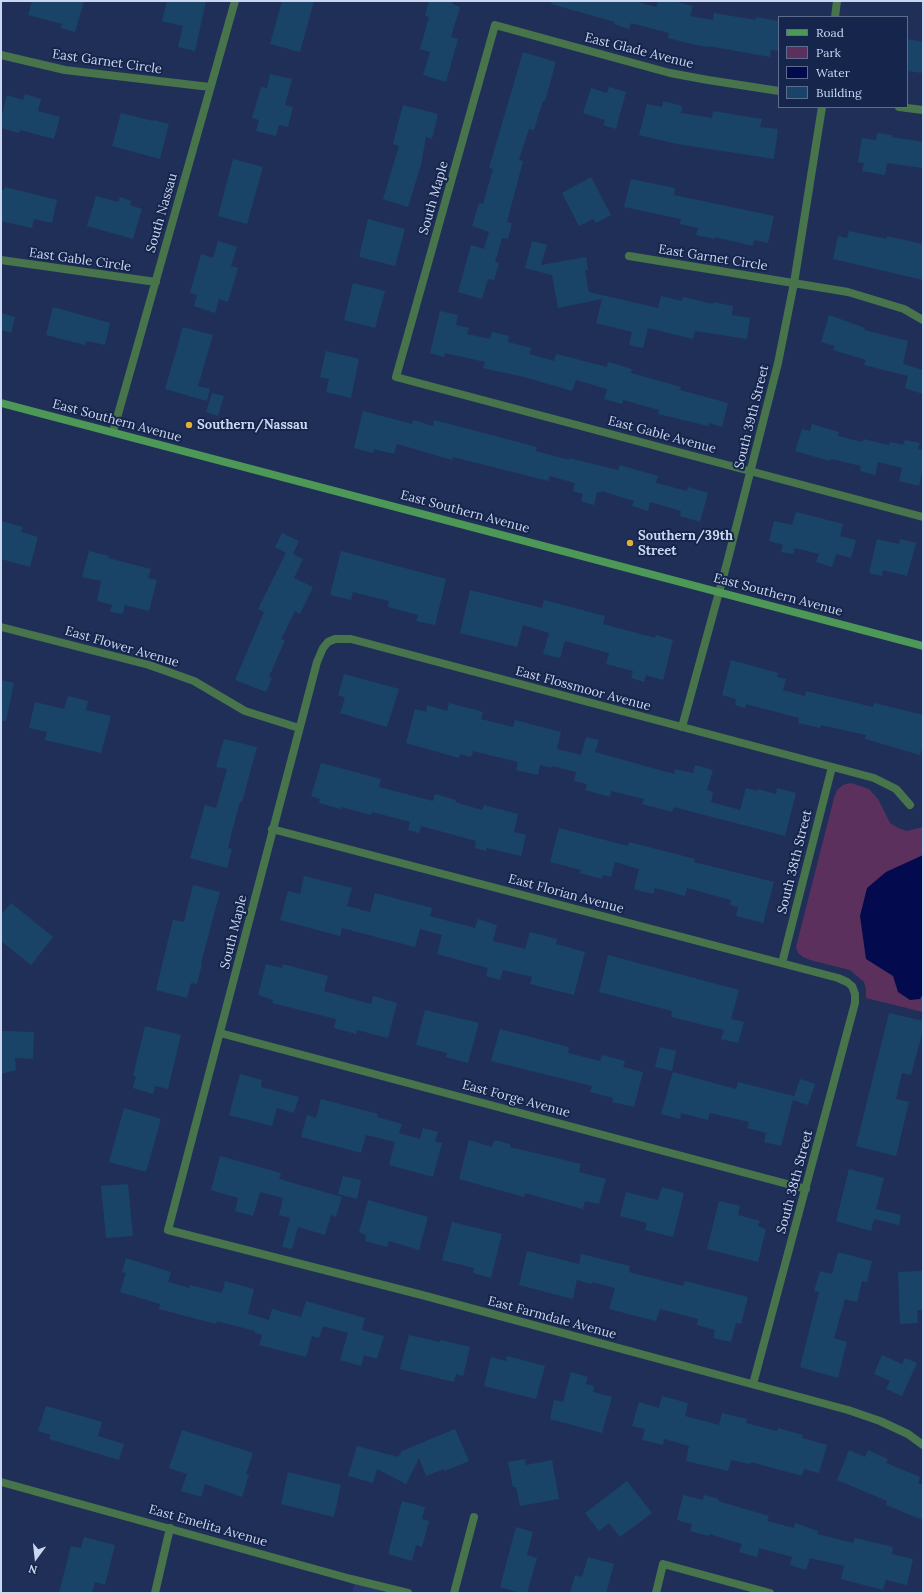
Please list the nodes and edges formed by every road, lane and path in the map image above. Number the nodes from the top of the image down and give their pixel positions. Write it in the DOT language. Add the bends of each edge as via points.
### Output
graph roads {
  1 [pos="235,1"];
  2 [pos="837,1"];
  3 [pos="835,16"];
  4 [pos="495,25"];
  5 [pos="1,55"];
  6 [pos="210,87"];
  7 [pos="778,90"];
  8 [pos="822,108"];
  9 [pos="907,108"];
  10 [pos="923,110"];
  11 [pos="629,256"];
  12 [pos="1,260"];
  13 [pos="156,282"];
  14 [pos="794,283"];
  15 [pos="923,320"];
  16 [pos="396,377"];
  17 [pos="1,403"];
  18 [pos="113,432"];
  19 [pos="750,471"];
  20 [pos="923,517"];
  21 [pos="720,592"];
  22 [pos="1,627"];
  23 [pos="328,642"];
  24 [pos="923,646"];
  25 [pos="682,727"];
  26 [pos="299,728"];
  27 [pos="832,767"];
  28 [pos="910,805"];
  29 [pos="272,829"];
  30 [pos="782,963"];
  31 [pos="852,986"];
  32 [pos="220,1033"];
  33 [pos="806,1189"];
  34 [pos="168,1230"];
  35 [pos="753,1384"];
  36 [pos="923,1445"];
  37 [pos="1,1482"];
  38 [pos="474,1517"];
  39 [pos="170,1528"];
  40 [pos="155,1593"];
  41 [pos="408,1593"];
  42 [pos="454,1593"];
  43 [pos="656,1593"];
  44 [pos="770,1593"];
  1 -- 6 [label="street, South Nassau"];
  2 -- 3 [label="street"];
  4 -- 7 [label="street, East Glade Avenue" via="670,73"];
  4 -- 16 [label="street, South Maple"];
  5 -- 6 [label="street, East Garnet Circle" via="65,70"];
  6 -- 13 [label="street, South Nassau"];
  8 -- 14 [label="street, South 39th Street"];
  9 -- 10 [label="street"];
  11 -- 14 [label="street, East Garnet Circle"];
  12 -- 13 [label="street, East Gable Circle"];
  13 -- 18 [label="street, South Nassau"];
  14 -- 15 [label="street, East Garnet Circle" via="848,292 904,309"];
  14 -- 19 [label="street, South 39th Street" via="778,363"];
  16 -- 19 [label="street, East Gable Avenue"];
  17 -- 18 [label="main road, East Southern Avenue"];
  18 -- 21 [label="main road, East Southern Avenue"];
  19 -- 20 [label="street, East Gable Avenue"];
  19 -- 21 [label="street, South 39th Street"];
  21 -- 24 [label="main road, East Southern Avenue"];
  21 -- 25 [label="street, South 39th Street"];
  22 -- 26 [label="street, East Flower Avenue" via="149,665 194,681 245,710"];
  23 -- 25 [label="street, East Flossmoor Avenue" via="335,639 350,640"];
  23 -- 26 [label="street, South Maple" via="317,662"];
  25 -- 27 [label="street, East Flossmoor Avenue"];
  26 -- 29 [label="street, South Maple"];
  27 -- 28 [label="street, East Flossmoor Avenue" via="886,783 896,789"];
  27 -- 30 [label="street, South 38th Street"];
  29 -- 30 [label="street, East Florian Avenue"];
  29 -- 32 [label="street, South Maple"];
  30 -- 31 [label="street, East Florian Avenue" via="838,978"];
  31 -- 33 [label="street, South 38th Street" via="855,1003"];
  32 -- 33 [label="street, East Forge Avenue"];
  32 -- 34 [label="street, South Maple"];
  33 -- 35 [label="street, South 38th Street"];
  34 -- 35 [label="street, East Farmdale Avenue"];
  35 -- 36 [label="street, East Farmdale Avenue" via="880,1421 908,1434"];
  37 -- 39 [label="street, East Emelita Avenue"];
  38 -- 42 [label="street"];
  39 -- 40 [label="street"];
  39 -- 41 [label="street, East Emelita Avenue"];
  43 -- 44 [label="street" via="663,1564"];
}
